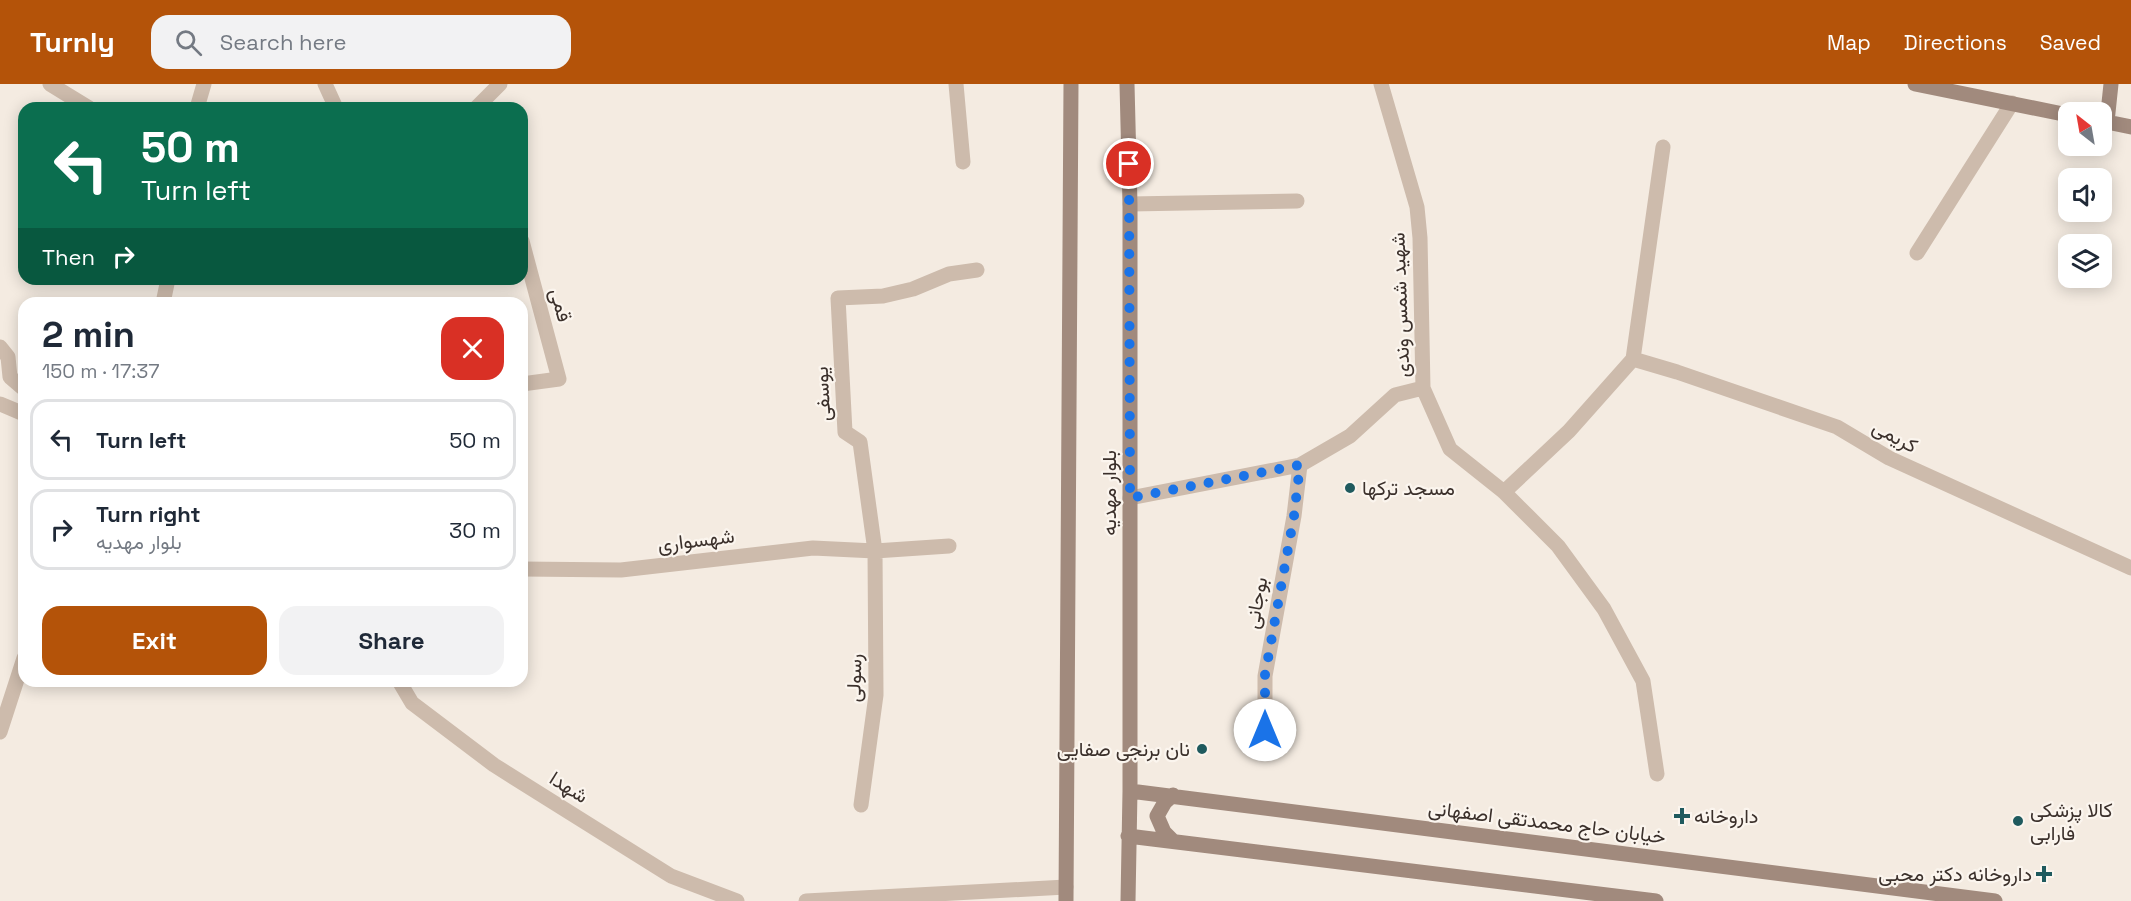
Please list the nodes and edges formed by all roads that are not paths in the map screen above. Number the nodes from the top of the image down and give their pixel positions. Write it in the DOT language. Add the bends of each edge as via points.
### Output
graph roads {
  1 [pos="50,84"];
  2 [pos="204,84"];
  3 [pos="325,84"];
  4 [pos="500,84"];
  5 [pos="956,84"];
  6 [pos="1071,84"];
  7 [pos="1127,84"];
  8 [pos="1381,84"];
  9 [pos="1915,84"];
  10 [pos="2111,84"];
  11 [pos="78,102"];
  12 [pos="199,102"];
  13 [pos="333,102"];
  14 [pos="482,102"];
  15 [pos="2108,102"];
  16 [pos="2012,103"];
  17 [pos="2058,113"];
  18 [pos="2112,123"];
  19 [pos="2131,127"];
  20 [pos="1663,147"];
  21 [pos="963,162"];
  22 [pos="1297,201"];
  23 [pos="1130,204"];
  24 [pos="1917,253"];
  25 [pos="528,263"];
  26 [pos="977,270"];
  27 [pos="0,347"];
  28 [pos="1633,359"];
  29 [pos="18,383"];
  30 [pos="528,383"];
  31 [pos="1423,388"];
  32 [pos="0,404"];
  33 [pos="18,412"];
  34 [pos="1300,465"];
  35 [pos="1504,492"];
  36 [pos="1130,498"];
  37 [pos="949,546"];
  38 [pos="875,551"];
  39 [pos="528,568"];
  40 [pos="2131,568"];
  41 [pos="18,676"];
  42 [pos="403,687"];
  43 [pos="0,732"];
  44 [pos="1265,749"];
  45 [pos="1656,774"];
  46 [pos="1130,791"];
  47 [pos="1173,795"];
  48 [pos="861,805"];
  49 [pos="1128,836"];
  50 [pos="1172,840"];
  51 [pos="1066,894"];
  52 [pos="737,901"];
  53 [pos="806,901"];
  54 [pos="1128,901"];
  55 [pos="1656,901"];
  56 [pos="1995,901"];
  1 -- 11 [label="street"];
  2 -- 12 [label="street"];
  3 -- 13 [label="street"];
  4 -- 14 [label="street"];
  5 -- 21 [label="street"];
  6 -- 51 [label="main road, بلوار مهدیه"];
  7 -- 23 [label="main road, بلوار مهدیه"];
  8 -- 31 [label="street, شهید شمس وندی" via="1417,207"];
  9 -- 16 [label="main road"];
  10 -- 15 [label="main road"];
  16 -- 17 [label="main road"];
  16 -- 24 [label="street"];
  18 -- 19 [label="main road"];
  20 -- 28 [label="street"];
  22 -- 23 [label="street"];
  23 -- 36 [label="main road, بلوار مهدیه"];
  25 -- 30 [label="street, قمی" via="559,379"];
  26 -- 38 [label="street, یوسفی" via="949,274 883,296 838,298 845,432 860,442"];
  27 -- 29 [label="street" via="8,357 10,377"];
  28 -- 35 [label="street" via="1569,431"];
  28 -- 40 [label="street, کریمی" via="1837,427 1889,458"];
  31 -- 34 [label="street" via="1395,395 1350,436"];
  31 -- 35 [label="street, شهید شمس وندی" via="1450,449"];
  32 -- 33 [label="street"];
  34 -- 36 [label="street"];
  34 -- 44 [label="street, بوجانی" via="1265,675"];
  35 -- 45 [label="street, شهید شمس وندی" via="1558,546 1610,619 1643,681"];
  36 -- 46 [label="main road, بلوار مهدیه"];
  37 -- 38 [label="street, شهسواری"];
  38 -- 39 [label="street, شهسواری" via="813,548 621,570"];
  38 -- 48 [label="street, رسولی" via="876,695"];
  41 -- 43 [label="street"];
  42 -- 52 [label="street, شهدا" via="412,703 494,765 671,876"];
  46 -- 47 [label="main road, خیابان حاج محمدتقی اصفهانی"];
  46 -- 49 [label="main road, بلوار مهدیه"];
  47 -- 50 [label="main road" via="1157,816"];
  47 -- 56 [label="main road, خیابان حاج محمدتقی اصفهانی"];
  49 -- 50 [label="main road"];
  49 -- 54 [label="main road, بلوار مهدیه"];
  50 -- 55 [label="main road"];
  51 -- 53 [label="street"];
}
